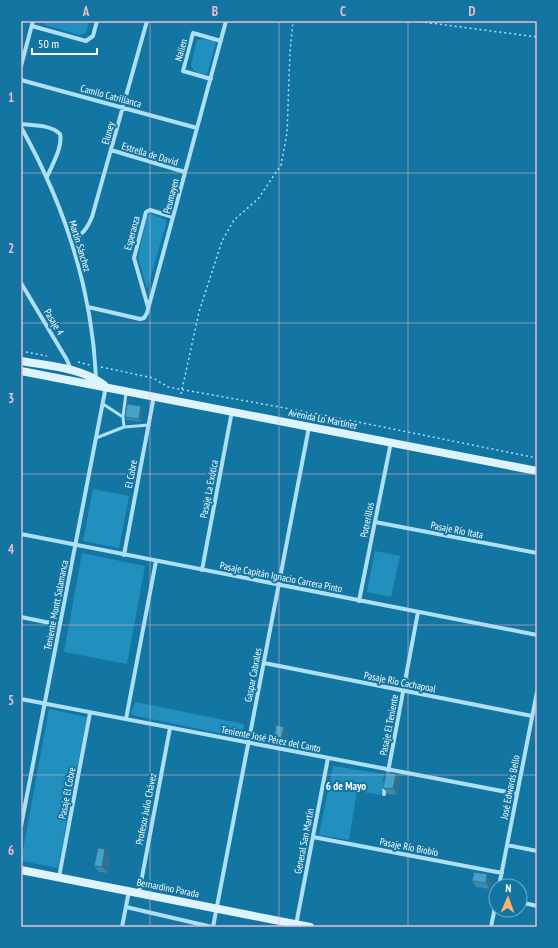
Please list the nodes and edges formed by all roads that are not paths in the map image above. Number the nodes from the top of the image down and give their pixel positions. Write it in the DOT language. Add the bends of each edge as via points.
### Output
graph roads {
  1 [pos="34,21"];
  2 [pos="97,21"];
  3 [pos="147,21"];
  4 [pos="226,21"];
  5 [pos="32,26"];
  6 [pos="221,41"];
  7 [pos="21,66"];
  8 [pos="211,78"];
  9 [pos="21,80"];
  10 [pos="123,108"];
  11 [pos="21,124"];
  12 [pos="21,127"];
  13 [pos="197,128"];
  14 [pos="111,150"];
  15 [pos="185,172"];
  16 [pos="47,177"];
  17 [pos="173,217"];
  18 [pos="71,241"];
  19 [pos="21,283"];
  20 [pos="88,307"];
  21 [pos="148,308"];
  22 [pos="21,361"];
  23 [pos="71,370"];
  24 [pos="21,371"];
  25 [pos="96,378"];
  26 [pos="106,386"];
  27 [pos="126,390"];
  28 [pos="154,396"];
  29 [pos="102,404"];
  30 [pos="232,411"];
  31 [pos="123,418"];
  32 [pos="149,425"];
  33 [pos="309,426"];
  34 [pos="124,427"];
  35 [pos="96,438"];
  36 [pos="391,442"];
  37 [pos="537,471"];
  38 [pos="375,522"];
  39 [pos="21,534"];
  40 [pos="75,545"];
  41 [pos="537,553"];
  42 [pos="124,554"];
  43 [pos="156,561"];
  44 [pos="202,570"];
  45 [pos="279,585"];
  46 [pos="359,601"];
  47 [pos="418,612"];
  48 [pos="21,617"];
  49 [pos="60,624"];
  50 [pos="537,636"];
  51 [pos="264,663"];
  52 [pos="403,691"];
  53 [pos="537,695"];
  54 [pos="21,699"];
  55 [pos="45,704"];
  56 [pos="90,712"];
  57 [pos="532,716"];
  58 [pos="126,720"];
  59 [pos="170,728"];
  60 [pos="249,743"];
  61 [pos="328,758"];
  62 [pos="388,770"];
  63 [pos="387,776"];
  64 [pos="386,782"];
  65 [pos="384,794"];
  66 [pos="517,794"];
  67 [pos="21,826"];
  68 [pos="313,837"];
  69 [pos="507,845"];
  70 [pos="537,851"];
  71 [pos="21,870"];
  72 [pos="502,872"];
  73 [pos="59,877"];
  74 [pos="501,878"];
  75 [pos="129,891"];
  76 [pos="139,893"];
  77 [pos="126,907"];
  78 [pos="217,908"];
  79 [pos="296,926"];
  80 [pos="122,927"];
  81 [pos="213,927"];
  82 [pos="310,927"];
  1 -- 5 [label="street"];
  2 -- 5 [label="street" via="93,36 86,41"];
  3 -- 10 [label="street, Eluney"];
  4 -- 6 [label="street, Peumayen"];
  5 -- 7 [label="street"];
  6 -- 8 [label="street, Peumayen"];
  6 -- 8 [label="street, Nailen" via="193,33 183,71"];
  8 -- 13 [label="street, Peumayen"];
  9 -- 10 [label="street, Camilo Catrillanca"];
  10 -- 13 [label="street, Camilo Catrillanca"];
  10 -- 14 [label="street, Eluney"];
  11 -- 16 [label="street" via="46,127 60,134 57,153"];
  12 -- 16 [label="street, Martín Sánchez"];
  13 -- 15 [label="street, Peumayen"];
  14 -- 15 [label="street, Estrella de David"];
  14 -- 18 [label="street, Eluney" via="92,217 84,232"];
  15 -- 17 [label="street, Peumayen"];
  16 -- 18 [label="street, Martín Sánchez"];
  17 -- 21 [label="street, Peumayen"];
  17 -- 21 [label="street, Esperanza" via="150,210 144,218 134,258"];
  18 -- 20 [label="street, Martín Sánchez"];
  19 -- 23 [label="street, Pasaje 4"];
  20 -- 21 [label="street" via="140,319 144,318"];
  20 -- 25 [label="street, Martín Sánchez"];
  22 -- 23 [label="main road, Avenida Lo Martínez"];
  23 -- 25 [label="main road, Avenida Lo Martínez"];
  24 -- 26 [label="main road, Avenida Lo Martínez"];
  25 -- 26 [label="main road, Avenida Lo Martínez"];
  26 -- 27 [label="main road, Avenida Lo Martínez"];
  26 -- 29 [label="street, Teniente Montt Salamanca"];
  27 -- 28 [label="main road, Avenida Lo Martínez"];
  27 -- 31 [label="lane"];
  28 -- 30 [label="main road, Avenida Lo Martínez"];
  28 -- 32 [label="street, El Cobre"];
  29 -- 31 [label="lane"];
  29 -- 35 [label="street, Teniente Montt Salamanca"];
  30 -- 33 [label="main road, Avenida Lo Martínez"];
  30 -- 44 [label="street, Pasaje La Exótica"];
  31 -- 34 [label="lane"];
  32 -- 34 [label="lane"];
  32 -- 42 [label="street, El Cobre"];
  33 -- 36 [label="main road, Avenida Lo Martínez"];
  33 -- 45 [label="street, Gaspar Cabrales"];
  34 -- 35 [label="lane"];
  35 -- 40 [label="street, Teniente Montt Salamanca"];
  36 -- 37 [label="main road, Avenida Lo Martínez"];
  36 -- 38 [label="street, Potrerillos"];
  38 -- 41 [label="street, Pasaje Río Itata"];
  38 -- 46 [label="street, Potrerillos"];
  39 -- 40 [label="street, Pasaje Capitán Ignacio Carrera Pinto"];
  40 -- 42 [label="street, Pasaje Capitán Ignacio Carrera Pinto"];
  40 -- 49 [label="street, Teniente Montt Salamanca"];
  42 -- 43 [label="street, Pasaje Capitán Ignacio Carrera Pinto"];
  43 -- 44 [label="street, Pasaje Capitán Ignacio Carrera Pinto"];
  43 -- 58 [label="street"];
  44 -- 45 [label="street, Pasaje Capitán Ignacio Carrera Pinto"];
  45 -- 46 [label="street, Pasaje Capitán Ignacio Carrera Pinto"];
  45 -- 51 [label="street, Gaspar Cabrales"];
  46 -- 47 [label="street, Pasaje Capitán Ignacio Carrera Pinto"];
  47 -- 50 [label="street, Pasaje Capitán Ignacio Carrera Pinto"];
  47 -- 52 [label="street, Pasaje El Teniente"];
  48 -- 49 [label="street"];
  49 -- 55 [label="street, Teniente Montt Salamanca"];
  51 -- 52 [label="street, Pasaje Río Cachapoal"];
  51 -- 60 [label="street, Gaspar Cabrales"];
  52 -- 57 [label="street, Pasaje Río Cachapoal"];
  52 -- 62 [label="street, Pasaje El Teniente"];
  53 -- 57 [label="street, José Edwards Bello"];
  54 -- 55 [label="street, Teniente José Pérez del Canto"];
  55 -- 56 [label="street, Teniente José Pérez del Canto"];
  55 -- 67 [label="street, Teniente Montt Salamanca"];
  56 -- 58 [label="street, Teniente José Pérez del Canto"];
  56 -- 73 [label="street, Pasaje El Cobre"];
  57 -- 66 [label="street, José Edwards Bello"];
  58 -- 59 [label="street, Teniente José Pérez del Canto"];
  59 -- 60 [label="street, Teniente José Pérez del Canto"];
  59 -- 76 [label="street, Profesor Julio Chávez"];
  60 -- 61 [label="street, Teniente José Pérez del Canto"];
  60 -- 78 [label="street, Gaspar Cabrales"];
  61 -- 62 [label="street, Teniente José Pérez del Canto"];
  61 -- 68 [label="street, General San Martín"];
  62 -- 63 [label="street, Pasaje El Teniente"];
  62 -- 66 [label="street, Teniente José Pérez del Canto"];
  64 -- 65 [label="street"];
  66 -- 69 [label="street, José Edwards Bello"];
  68 -- 72 [label="street, Pasaje Río Biobío"];
  68 -- 79 [label="street, General San Martín"];
  69 -- 70 [label="street"];
  69 -- 72 [label="street, José Edwards Bello"];
  71 -- 73 [label="main road, Bernardino Parada"];
  72 -- 74 [label="street, José Edwards Bello"];
  73 -- 75 [label="main road, Bernardino Parada"];
  75 -- 76 [label="main road, Bernardino Parada"];
  75 -- 77 [label="street"];
  76 -- 78 [label="main road, Bernardino Parada"];
  77 -- 80 [label="street"];
  77 -- 81 [label="street"];
  78 -- 79 [label="main road, Bernardino Parada"];
  78 -- 81 [label="street, Gaspar Cabrales"];
  79 -- 82 [label="main road, Bernardino Parada"];
}
